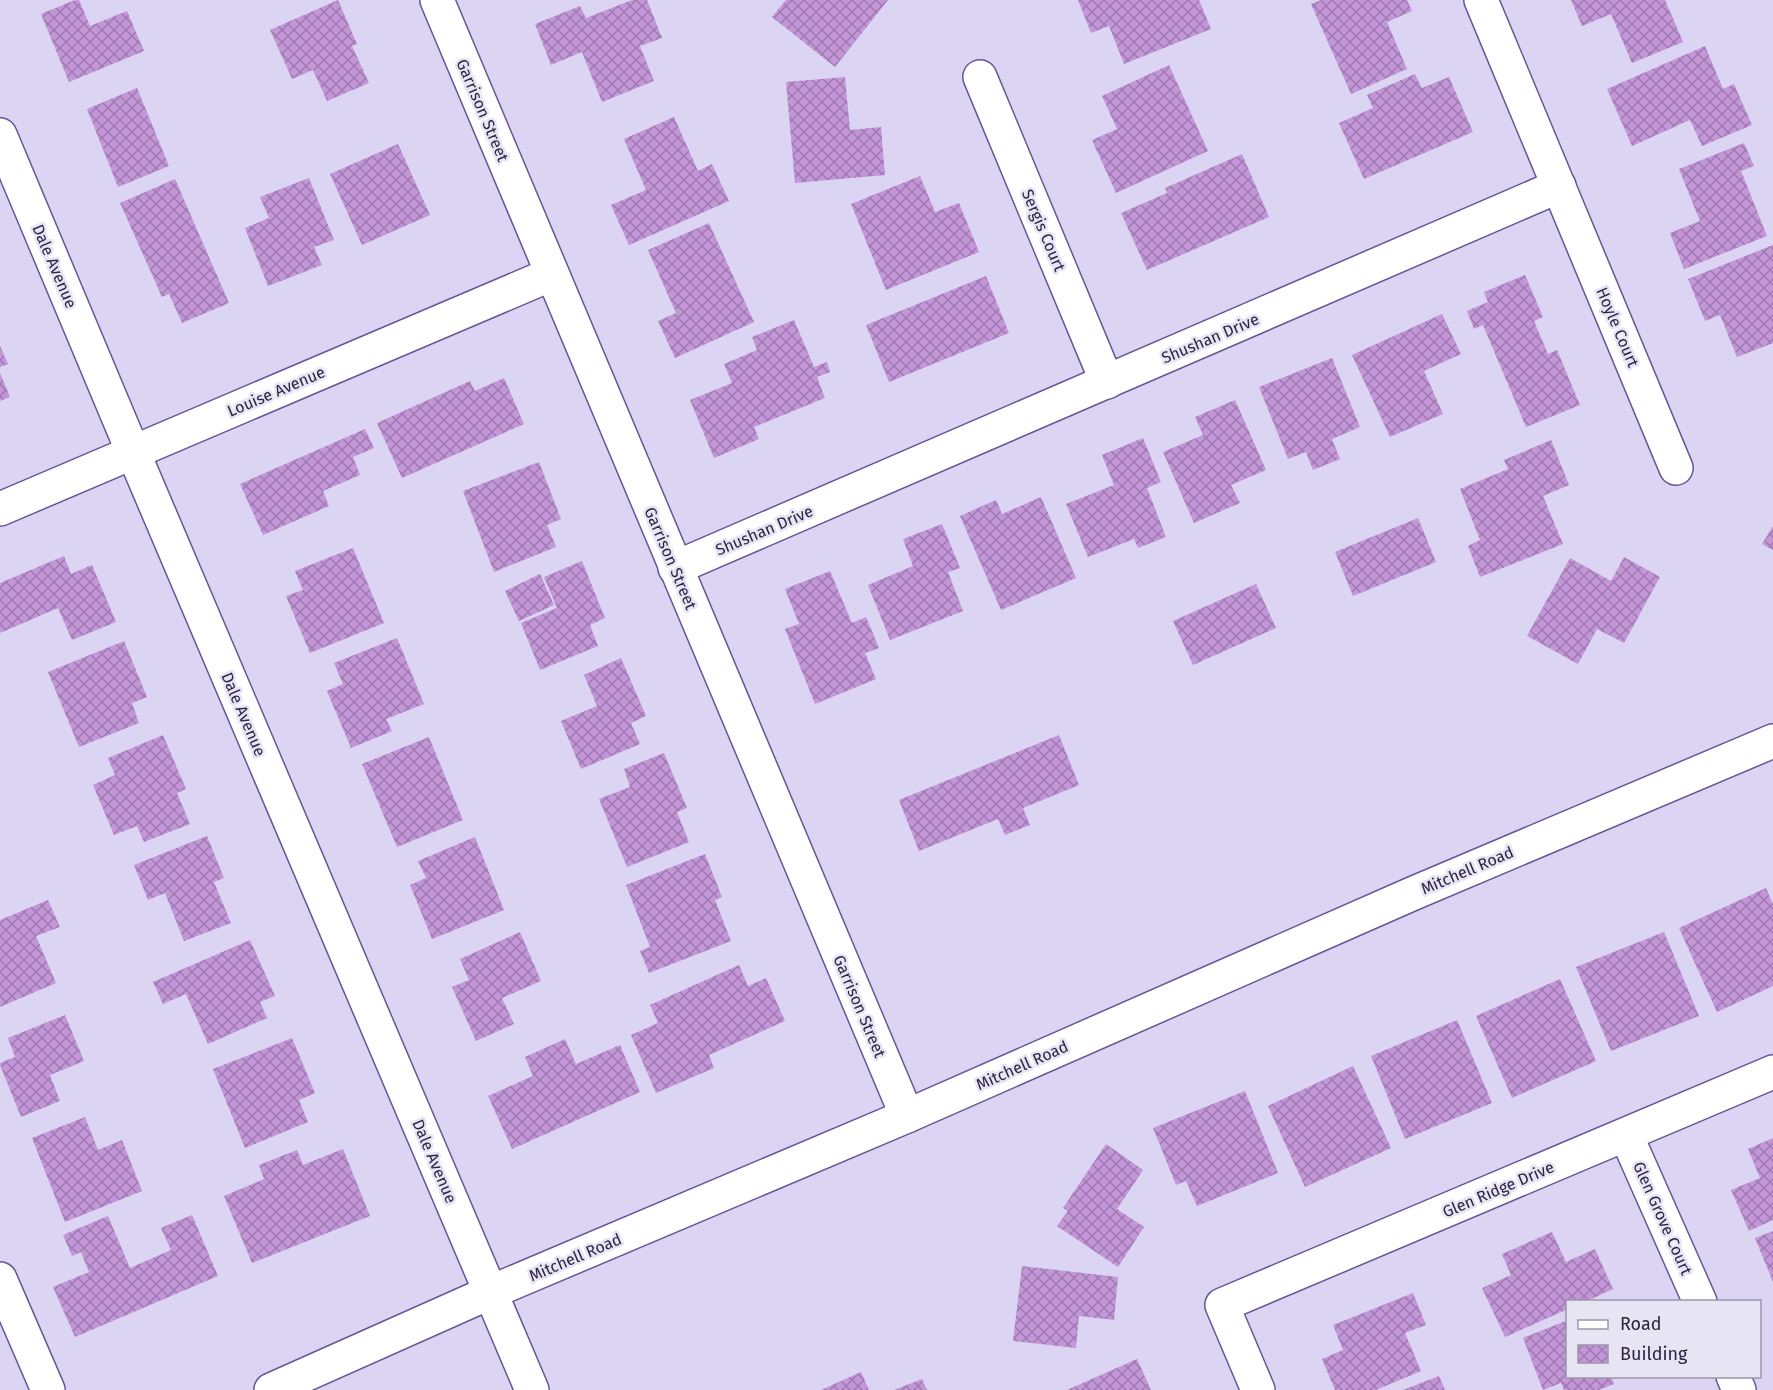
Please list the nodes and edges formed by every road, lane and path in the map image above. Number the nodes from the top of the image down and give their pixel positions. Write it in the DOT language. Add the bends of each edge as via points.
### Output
graph roads {
  1 [pos="437,0"];
  2 [pos="1481,0"];
  3 [pos="980,77"];
  4 [pos="0,135"];
  5 [pos="1559,186"];
  6 [pos="552,274"];
  7 [pos="1107,382"];
  8 [pos="133,452"];
  9 [pos="1677,468"];
  10 [pos="0,509"];
  11 [pos="675,568"];
  12 [pos="1773,741"];
  13 [pos="1773,1072"];
  14 [pos="907,1116"];
  15 [pos="1626,1135"];
  16 [pos="0,1279"];
  17 [pos="491,1293"];
  18 [pos="1699,1300"];
  19 [pos="48,1390"];
  20 [pos="271,1390"];
  21 [pos="532,1390"];
  22 [pos="1258,1390"];
  1 -- 6 [label="street, Garrison Street"];
  2 -- 5 [label="street"];
  3 -- 7 [label="street, Sergis Court"];
  4 -- 8 [label="street, Dale Avenue"];
  5 -- 7 [label="street, Shushan Drive"];
  5 -- 9 [label="street, Hoyle Court"];
  6 -- 8 [label="street, Louise Avenue"];
  6 -- 11 [label="street, Garrison Street"];
  7 -- 11 [label="street, Shushan Drive"];
  8 -- 10 [label="street, Louise Avenue"];
  8 -- 17 [label="street, Dale Avenue"];
  11 -- 14 [label="street, Garrison Street"];
  12 -- 14 [label="street, Mitchell Road" via="1414,893"];
  13 -- 15 [label="street, Glen Ridge Drive"];
  14 -- 17 [label="street, Mitchell Road"];
  15 -- 18 [label="street, Glen Grove Court"];
  15 -- 22 [label="street, Glen Ridge Drive" via="1222,1305"];
  16 -- 19 [label="street"];
  17 -- 20 [label="street, Mitchell Road"];
  17 -- 21 [label="street, Dale Avenue"];
}
